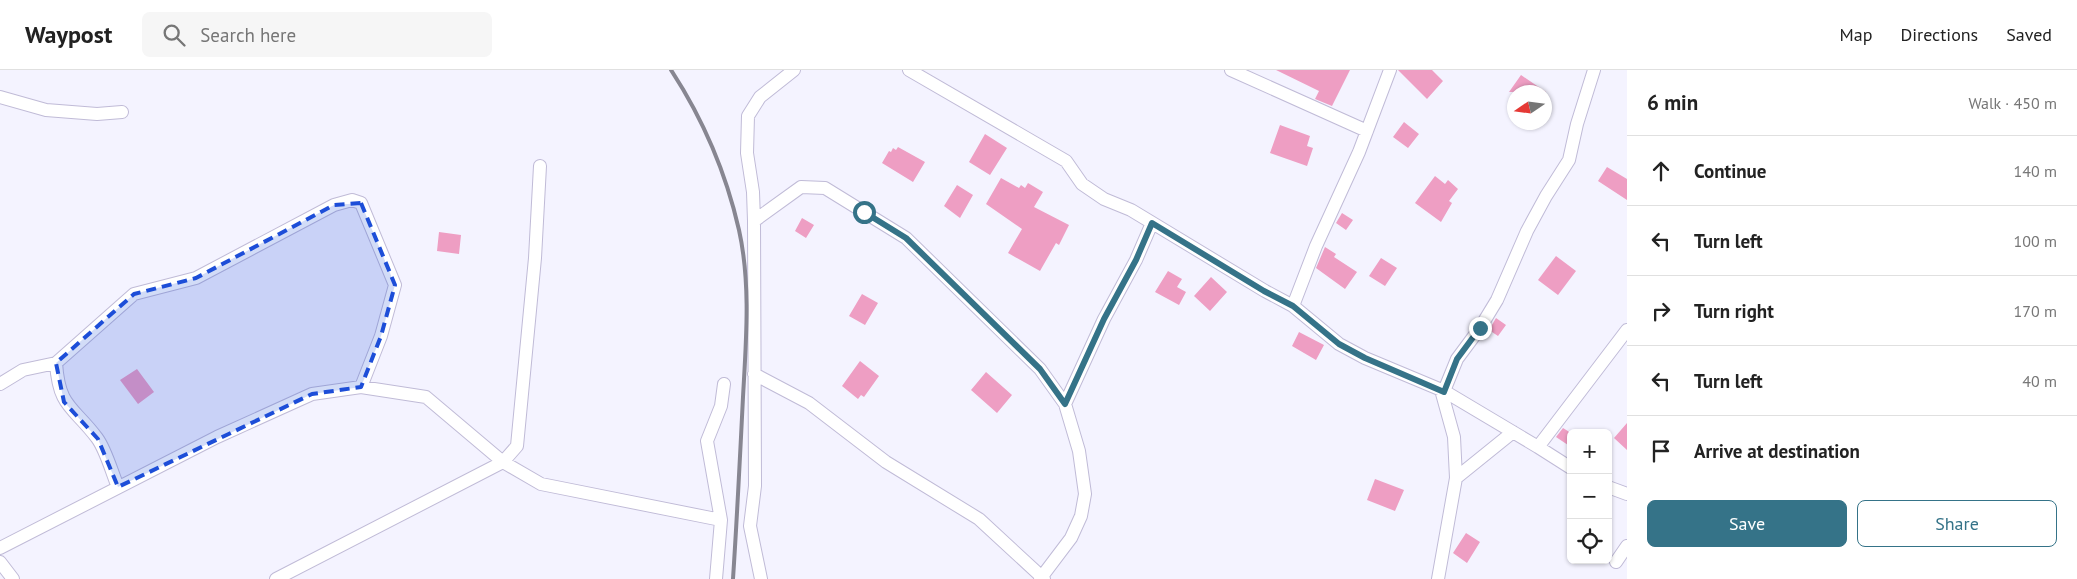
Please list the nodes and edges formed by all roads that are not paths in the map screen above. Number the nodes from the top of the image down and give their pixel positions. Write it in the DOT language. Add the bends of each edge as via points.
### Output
graph roads {
  1 [pos="794,70"];
  2 [pos="909,70"];
  3 [pos="1231,70"];
  4 [pos="1390,70"];
  5 [pos="1594,70"];
  6 [pos="0,97"];
  7 [pos="122,112"];
  8 [pos="1367,130"];
  9 [pos="540,166"];
  10 [pos="754,221"];
  11 [pos="1152,223"];
  12 [pos="1293,306"];
  13 [pos="1627,330"];
  14 [pos="56,363"];
  15 [pos="754,374"];
  16 [pos="0,384"];
  17 [pos="724,384"];
  18 [pos="361,387"];
  19 [pos="1442,391"];
  20 [pos="1065,404"];
  21 [pos="1513,432"];
  22 [pos="1538,447"];
  23 [pos="503,462"];
  24 [pos="1567,465"];
  25 [pos="1456,478"];
  26 [pos="118,487"];
  27 [pos="1612,488"];
  28 [pos="1627,494"];
  29 [pos="721,520"];
  30 [pos="1627,546"];
  31 [pos="0,548"];
  32 [pos="0,562"];
  33 [pos="1616,562"];
  34 [pos="1042,578"];
  35 [pos="13,579"];
  36 [pos="276,579"];
  37 [pos="716,579"];
  38 [pos="761,579"];
  39 [pos="1438,579"];
  1 -- 10 [label="street" via="760,97 748,116 747,153"];
  2 -- 11 [label="street" via="1066,161 1082,184"];
  3 -- 8 [label="street"];
  4 -- 8 [label="street"];
  5 -- 19 [label="street" via="1569,160 1526,231 1497,300 1457,359"];
  6 -- 7 [label="street" via="46,110 97,114"];
  8 -- 12 [label="street"];
  9 -- 23 [label="street" via="535,258 517,446"];
  10 -- 15 [label="street"];
  10 -- 20 [label="street" via="801,187 825,188 906,238 1040,369"];
  11 -- 12 [label="street"];
  11 -- 20 [label="street"];
  12 -- 19 [label="street" via="1356,354"];
  13 -- 22 [label="street"];
  14 -- 16 [label="street" via="23,370"];
  14 -- 18 [label="street" via="134,294 196,278 334,205 352,200 362,203 394,285 381,336"];
  14 -- 26 [label="street" via="57,382 64,402 98,439"];
  15 -- 34 [label="street" via="808,403 886,462 979,519"];
  15 -- 38 [label="street" via="755,486 750,526"];
  17 -- 29 [label="street" via="721,406 707,441"];
  18 -- 23 [label="street" via="426,397"];
  18 -- 26 [label="street" via="312,394"];
  19 -- 21 [label="street"];
  19 -- 25 [label="street" via="1454,436"];
  20 -- 34 [label="street" via="1079,451 1086,494 1071,538"];
  21 -- 22 [label="street"];
  21 -- 25 [label="street"];
  22 -- 24 [label="street"];
  23 -- 29 [label="street" via="541,484"];
  23 -- 36 [label="street"];
  25 -- 39 [label="street"];
  26 -- 31 [label="street"];
  27 -- 28 [label="street"];
  29 -- 37 [label="street"];
  30 -- 33 [label="street"];
  32 -- 35 [label="street"];
}
